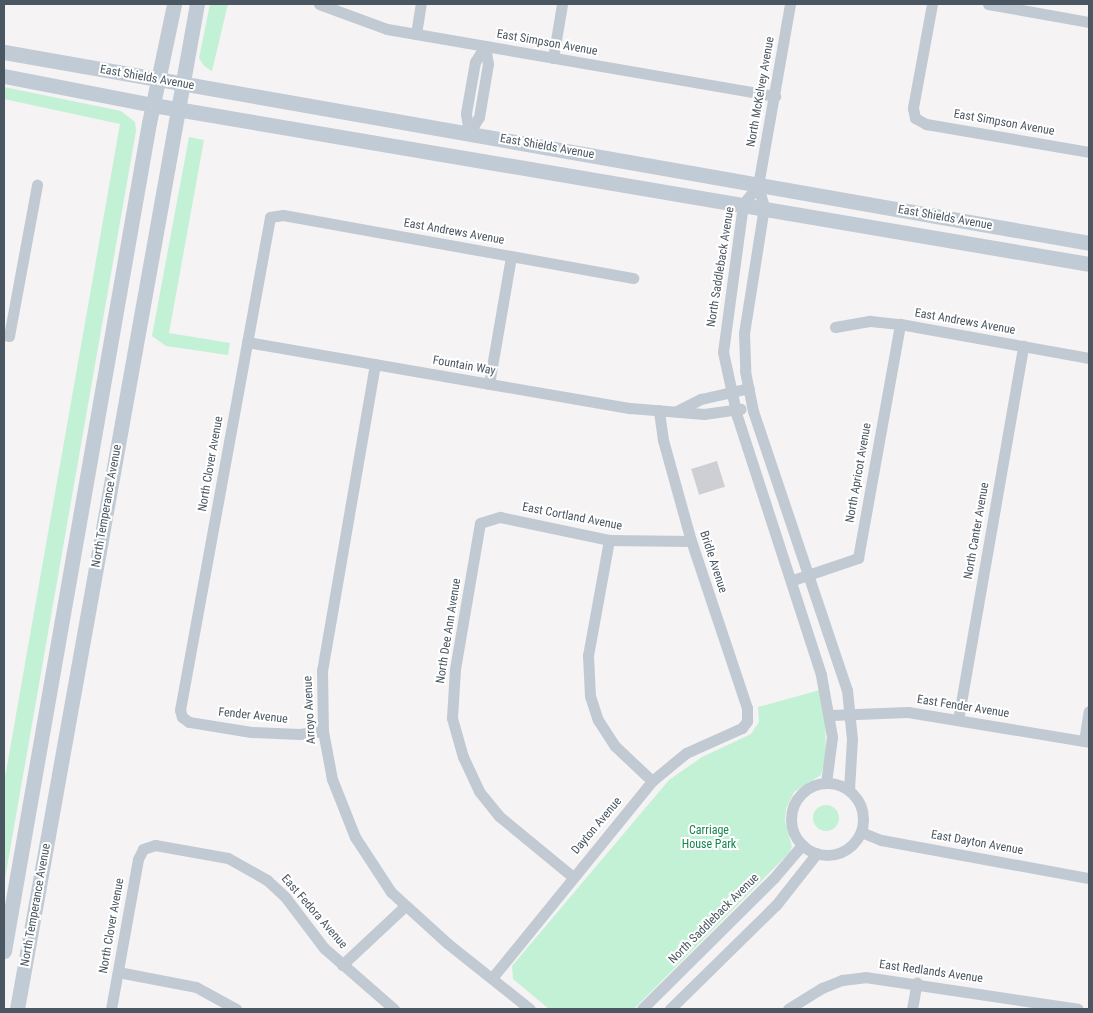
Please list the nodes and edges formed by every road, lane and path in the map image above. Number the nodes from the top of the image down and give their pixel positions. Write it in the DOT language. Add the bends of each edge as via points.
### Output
graph roads {
  1 [pos="174,4"];
  2 [pos="198,4"];
  3 [pos="319,4"];
  4 [pos="421,4"];
  5 [pos="562,4"];
  6 [pos="790,4"];
  7 [pos="932,4"];
  8 [pos="988,4"];
  9 [pos="1089,22"];
  10 [pos="416,34"];
  11 [pos="484,46"];
  12 [pos="4,52"];
  13 [pos="553,58"];
  14 [pos="4,76"];
  15 [pos="159,80"];
  16 [pos="184,84"];
  17 [pos="775,96"];
  18 [pos="153,105"];
  19 [pos="180,108"];
  20 [pos="469,133"];
  21 [pos="1089,152"];
  22 [pos="37,185"];
  23 [pos="758,186"];
  24 [pos="743,204"];
  25 [pos="764,207"];
  26 [pos="270,217"];
  27 [pos="1089,243"];
  28 [pos="1005,250"];
  29 [pos="1089,254"];
  30 [pos="511,257"];
  31 [pos="1089,264"];
  32 [pos="633,278"];
  33 [pos="900,324"];
  34 [pos="835,327"];
  35 [pos="4,335"];
  36 [pos="247,342"];
  37 [pos="1023,346"];
  38 [pos="1089,358"];
  39 [pos="375,364"];
  40 [pos="489,384"];
  41 [pos="749,388"];
  42 [pos="731,392"];
  43 [pos="752,406"];
  44 [pos="659,410"];
  45 [pos="677,411"];
  46 [pos="736,411"];
  47 [pos="480,524"];
  48 [pos="609,540"];
  49 [pos="691,541"];
  50 [pos="810,574"];
  51 [pos="793,580"];
  52 [pos="1089,711"];
  53 [pos="850,714"];
  54 [pos="830,715"];
  55 [pos="182,717"];
  56 [pos="958,720"];
  57 [pos="747,721"];
  58 [pos="323,731"];
  59 [pos="1087,742"];
  60 [pos="652,782"];
  61 [pos="826,783"];
  62 [pos="849,790"];
  63 [pos="860,832"];
  64 [pos="802,844"];
  65 [pos="143,849"];
  66 [pos="817,853"];
  67 [pos="572,876"];
  68 [pos="1089,878"];
  69 [pos="405,906"];
  70 [pos="4,951"];
  71 [pos="342,965"];
  72 [pos="118,972"];
  73 [pos="492,978"];
  74 [pos="917,982"];
  75 [pos="1042,1006"];
  76 [pos="17,1009"];
  77 [pos="111,1009"];
  78 [pos="236,1009"];
  79 [pos="394,1009"];
  80 [pos="530,1009"];
  81 [pos="642,1009"];
  82 [pos="670,1009"];
  83 [pos="788,1009"];
  84 [pos="912,1009"];
  85 [pos="1078,1009"];
  1 -- 15 [label="main road, North Temperance Avenue"];
  2 -- 16 [label="main road, North Temperance Avenue"];
  3 -- 10 [label="street, East Simpson Avenue" via="360,21"];
  4 -- 10 [label="street"];
  5 -- 13 [label="street"];
  6 -- 17 [label="street, North McKelvey Avenue"];
  7 -- 21 [label="street, East Simpson Avenue" via="915,118 926,124"];
  8 -- 9 [label="street"];
  10 -- 11 [label="street, East Simpson Avenue"];
  11 -- 13 [label="street, East Simpson Avenue"];
  11 -- 20 [label="street" via="488,64 479,116"];
  12 -- 15 [label="main road, East Shields Avenue"];
  13 -- 17 [label="street, East Simpson Avenue"];
  14 -- 18 [label="main road, East Shields Avenue"];
  15 -- 16 [label="main road, East Shields Avenue"];
  15 -- 18 [label="main road, North Temperance Avenue"];
  16 -- 19 [label="main road, North Temperance Avenue"];
  16 -- 20 [label="main road, East Shields Avenue"];
  17 -- 23 [label="street, North McKelvey Avenue"];
  18 -- 19 [label="main road, East Shields Avenue"];
  18 -- 70 [label="main road, North Temperance Avenue"];
  19 -- 24 [label="main road, East Shields Avenue"];
  19 -- 76 [label="main road, North Temperance Avenue"];
  20 -- 23 [label="main road, East Shields Avenue"];
  22 -- 35 [label="street" via="9,336"];
  23 -- 24 [label="street, North Saddleback Avenue"];
  23 -- 25 [label="street"];
  23 -- 27 [label="main road, East Shields Avenue"];
  24 -- 25 [label="main road, East Shields Avenue"];
  24 -- 42 [label="street, North Saddleback Avenue" via="722,352"];
  25 -- 28 [label="main road, East Shields Avenue"];
  25 -- 41 [label="street" via="744,332"];
  26 -- 30 [label="street, East Andrews Avenue" via="282,215"];
  26 -- 36 [label="street, North Clover Avenue"];
  28 -- 29 [label="main road" via="1047,247"];
  28 -- 31 [label="main road, East Shields Avenue"];
  30 -- 32 [label="street, East Andrews Avenue"];
  30 -- 40 [label="street"];
  33 -- 34 [label="street, East Andrews Avenue" via="870,321"];
  33 -- 37 [label="street, East Andrews Avenue"];
  33 -- 50 [label="street, North Apricot Avenue" via="858,558"];
  36 -- 39 [label="street, Fountain Way"];
  36 -- 55 [label="street, North Clover Avenue"];
  37 -- 38 [label="street, East Andrews Avenue"];
  37 -- 56 [label="street, North Canter Avenue"];
  39 -- 40 [label="street, Fountain Way"];
  39 -- 58 [label="street, Arroyo Avenue" via="322,670"];
  40 -- 44 [label="street, Fountain Way"];
  41 -- 42 [label="street, Fountain Way"];
  41 -- 43 [label="street"];
  42 -- 45 [label="street, Fountain Way" via="701,399"];
  42 -- 46 [label="street, North Saddleback Avenue"];
  43 -- 46 [label="street, Fountain Way"];
  43 -- 50 [label="street"];
  44 -- 45 [label="street, Fountain Way"];
  44 -- 49 [label="street, Bridle Avenue" via="663,440"];
  45 -- 46 [label="street, Fountain Way" via="704,414"];
  46 -- 51 [label="street, North Saddleback Avenue"];
  47 -- 48 [label="street, East Cortland Avenue" via="500,517"];
  47 -- 67 [label="street, North Dee Ann Avenue" via="455,669 452,718 463,757 479,791 499,816"];
  48 -- 49 [label="street, East Cortland Avenue"];
  48 -- 60 [label="street" via="588,655 590,696 598,720 615,746"];
  49 -- 57 [label="street, Bridle Avenue" via="747,708"];
  50 -- 51 [label="street, North Apricot Avenue"];
  50 -- 53 [label="street" via="847,690"];
  51 -- 54 [label="street, North Saddleback Avenue"];
  52 -- 59 [label="street"];
  53 -- 54 [label="street, East Fender Avenue"];
  53 -- 56 [label="street, East Fender Avenue" via="908,712"];
  53 -- 62 [label="street"];
  54 -- 61 [label="street, North Saddleback Avenue" via="832,752"];
  55 -- 58 [label="street, Fender Avenue" via="189,722 267,734"];
  56 -- 59 [label="street, East Fender Avenue"];
  57 -- 60 [label="street, Dayton Avenue" via="742,728 686,753"];
  58 -- 69 [label="street, Arroyo Avenue" via="332,779 355,837"];
  60 -- 67 [label="street, Dayton Avenue"];
  61 -- 62 [label="street"];
  61 -- 64 [label="street" via="806,790 792,810 795,834"];
  62 -- 63 [label="street" via="861,806"];
  63 -- 66 [label="street" via="852,845 841,852"];
  63 -- 68 [label="street, East Dayton Avenue" via="881,840"];
  64 -- 66 [label="street"];
  64 -- 81 [label="street, North Saddleback Avenue" via="774,879"];
  65 -- 71 [label="street, East Fedora Avenue" via="155,845 228,858 249,867 286,898 324,948"];
  65 -- 72 [label="street, North Clover Avenue" via="138,859"];
  66 -- 82 [label="street" via="788,892"];
  67 -- 73 [label="street, Dayton Avenue"];
  69 -- 71 [label="street"];
  69 -- 73 [label="street, Arroyo Avenue"];
  71 -- 79 [label="street, East Fedora Avenue"];
  72 -- 77 [label="street, North Clover Avenue"];
  72 -- 78 [label="street" via="196,987"];
  73 -- 80 [label="street, Arroyo Avenue"];
  74 -- 75 [label="street, East Redlands Avenue"];
  74 -- 83 [label="street, East Redlands Avenue" via="865,977 842,980"];
  74 -- 84 [label="street"];
  75 -- 85 [label="street, East Redlands Avenue"];
}
